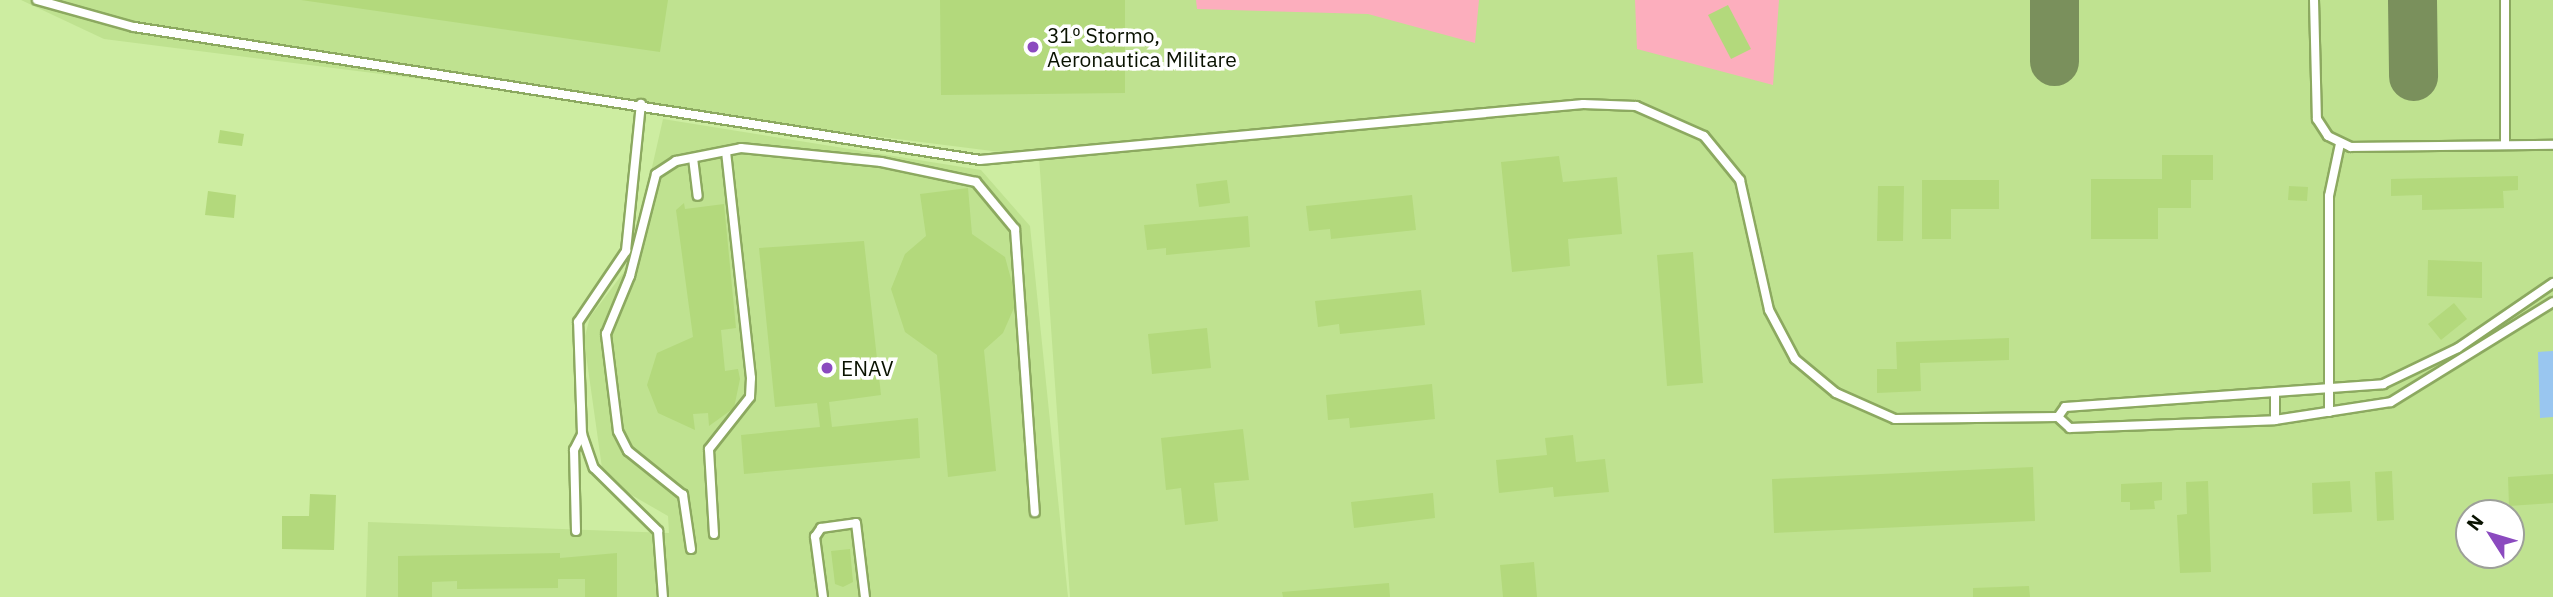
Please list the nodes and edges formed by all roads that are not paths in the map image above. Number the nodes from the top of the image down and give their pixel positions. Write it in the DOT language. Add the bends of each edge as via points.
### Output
graph roads {
  1 [pos="37,0"];
  2 [pos="2314,0"];
  3 [pos="2505,0"];
  4 [pos="640,104"];
  5 [pos="2340,144"];
  6 [pos="2505,145"];
  7 [pos="2553,145"];
  8 [pos="726,152"];
  9 [pos="693,158"];
  10 [pos="698,196"];
  11 [pos="2553,283"];
  12 [pos="2553,302"];
  13 [pos="2329,391"];
  14 [pos="2275,395"];
  15 [pos="2329,412"];
  16 [pos="2058,417"];
  17 [pos="2274,420"];
  18 [pos="582,434"];
  19 [pos="1035,512"];
  20 [pos="576,531"];
  21 [pos="714,534"];
  22 [pos="691,549"];
  23 [pos="663,597"];
  24 [pos="823,597"];
  25 [pos="864,597"];
  1 -- 4 [label="lane" via="135,27"];
  2 -- 5 [label="lane" via="2316,119"];
  3 -- 6 [label="lane"];
  4 -- 16 [label="lane" via="980,160 1583,104 1636,106 1682,124 1724,156 1751,211 1766,299 1779,337 1825,385 1895,419"];
  4 -- 18 [label="lane" via="626,251 578,322"];
  5 -- 6 [label="lane"];
  5 -- 13 [label="lane" via="2329,196"];
  6 -- 7 [label="lane"];
  8 -- 9 [label="lane"];
  8 -- 19 [label="lane" via="881,162 976,182 1015,229"];
  8 -- 21 [label="lane" via="751,378 750,397 709,449"];
  9 -- 10 [label="lane"];
  9 -- 22 [label="lane" via="656,174 629,276 606,334 618,431 628,452 683,495"];
  11 -- 13 [label="lane" via="2458,348 2383,384"];
  12 -- 15 [label="lane" via="2391,402"];
  13 -- 14 [label="lane"];
  13 -- 15 [label="lane"];
  14 -- 16 [label="lane" via="2065,407"];
  14 -- 17 [label="lane"];
  15 -- 17 [label="lane"];
  16 -- 17 [label="lane" via="2070,428"];
  18 -- 20 [label="lane" via="574,450"];
  18 -- 23 [label="lane" via="594,468 659,531"];
  24 -- 25 [label="lane" via="815,537 821,528 856,523"];
}
